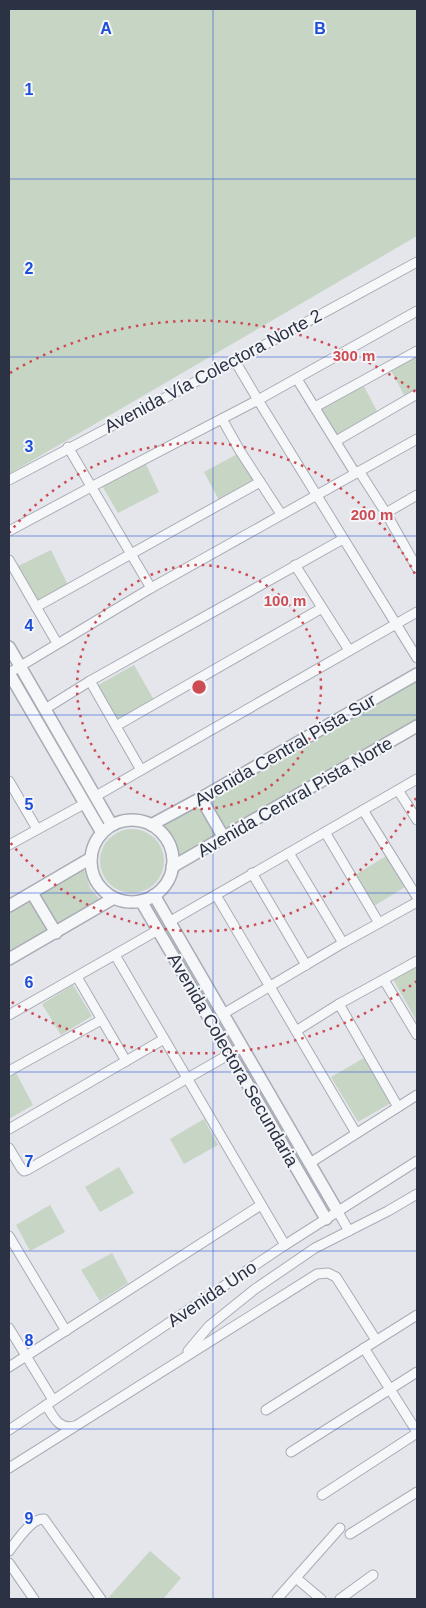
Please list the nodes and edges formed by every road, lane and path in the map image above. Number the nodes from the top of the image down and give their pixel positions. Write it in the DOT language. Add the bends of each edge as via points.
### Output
graph roads {
  1 [pos="417,262"];
  2 [pos="417,311"];
  3 [pos="417,351"];
  4 [pos="235,361"];
  5 [pos="297,379"];
  6 [pos="417,394"];
  7 [pos="258,400"];
  8 [pos="315,407"];
  9 [pos="222,419"];
  10 [pos="417,439"];
  11 [pos="336,441"];
  12 [pos="68,447"];
  13 [pos="357,472"];
  14 [pos="9,480"];
  15 [pos="260,482"];
  16 [pos="91,487"];
  17 [pos="316,494"];
  18 [pos="417,495"];
  19 [pos="386,513"];
  20 [pos="281,514"];
  21 [pos="9,531"];
  22 [pos="344,539"];
  23 [pos="131,554"];
  24 [pos="414,556"];
  25 [pos="9,560"];
  26 [pos="295,565"];
  27 [pos="417,568"];
  28 [pos="151,588"];
  29 [pos="36,607"];
  30 [pos="322,608"];
  31 [pos="417,612"];
  32 [pos="396,625"];
  33 [pos="57,643"];
  34 [pos="9,647"];
  35 [pos="349,650"];
  36 [pos="417,658"];
  37 [pos="20,666"];
  38 [pos="9,673"];
  39 [pos="417,674"];
  40 [pos="90,681"];
  41 [pos="45,709"];
  42 [pos="116,726"];
  43 [pos="417,726"];
  44 [pos="141,770"];
  45 [pos="417,779"];
  46 [pos="9,783"];
  47 [pos="398,790"];
  48 [pos="96,796"];
  49 [pos="201,798"];
  50 [pos="84,804"];
  51 [pos="363,810"];
  52 [pos="417,820"];
  53 [pos="114,824"];
  54 [pos="151,825"];
  55 [pos="37,829"];
  56 [pos="325,832"];
  57 [pos="102,833"];
  58 [pos="224,838"];
  59 [pos="9,845"];
  60 [pos="289,853"];
  61 [pos="91,858"];
  62 [pos="172,867"];
  63 [pos="252,873"];
  64 [pos="32,893"];
  65 [pos="216,894"];
  66 [pos="154,895"];
  67 [pos="417,897"];
  68 [pos="114,898"];
  69 [pos="141,901"];
  70 [pos="417,902"];
  71 [pos="9,906"];
  72 [pos="169,922"];
  73 [pos="379,923"];
  74 [pos="158,930"];
  75 [pos="56,933"];
  76 [pos="343,943"];
  77 [pos="115,955"];
  78 [pos="9,959"];
  79 [pos="417,961"];
  80 [pos="306,965"];
  81 [pos="77,977"];
  82 [pos="384,980"];
  83 [pos="269,987"];
  84 [pos="339,1004"];
  85 [pos="223,1014"];
  86 [pos="9,1016"];
  87 [pos="101,1020"];
  88 [pos="296,1030"];
  89 [pos="417,1035"];
  90 [pos="164,1039"];
  91 [pos="242,1047"];
  92 [pos="230,1053"];
  93 [pos="126,1061"];
  94 [pos="9,1071"];
  95 [pos="187,1078"];
  96 [pos="417,1095"];
  97 [pos="398,1107"];
  98 [pos="9,1129"];
  99 [pos="356,1133"];
  100 [pos="9,1148"];
  101 [pos="417,1162"];
  102 [pos="310,1163"];
  103 [pos="417,1194"];
  104 [pos="261,1205"];
  105 [pos="338,1212"];
  106 [pos="326,1219"];
  107 [pos="349,1231"];
  108 [pos="9,1236"];
  109 [pos="285,1245"];
  110 [pos="417,1315"];
  111 [pos="9,1328"];
  112 [pos="66,1331"];
  113 [pos="376,1340"];
  114 [pos="364,1348"];
  115 [pos="26,1356"];
  116 [pos="182,1359"];
  117 [pos="9,1367"];
  118 [pos="417,1372"];
  119 [pos="390,1390"];
  120 [pos="49,1402"];
  121 [pos="266,1410"];
  122 [pos="58,1423"];
  123 [pos="77,1425"];
  124 [pos="9,1430"];
  125 [pos="417,1432"];
  126 [pos="49,1443"];
  127 [pos="291,1452"];
  128 [pos="9,1468"];
  129 [pos="417,1492"];
  130 [pos="322,1495"];
  131 [pos="340,1528"];
  132 [pos="350,1534"];
  133 [pos="9,1551"];
  134 [pos="9,1563"];
  135 [pos="373,1575"];
  136 [pos="296,1578"];
  137 [pos="34,1599"];
  138 [pos="101,1599"];
  139 [pos="278,1599"];
  140 [pos="321,1599"];
  141 [pos="340,1599"];
  1 -- 4 [label="street, Avenida Vía Colectora Norte 2"];
  2 -- 5 [label="street"];
  3 -- 8 [label="street"];
  4 -- 7 [label="street"];
  4 -- 12 [label="street, Avenida Vía Colectora Norte 2"];
  5 -- 7 [label="street"];
  5 -- 8 [label="street"];
  6 -- 11 [label="street"];
  7 -- 9 [label="street"];
  7 -- 17 [label="street"];
  8 -- 11 [label="street"];
  9 -- 15 [label="street"];
  9 -- 16 [label="street"];
  10 -- 13 [label="street"];
  11 -- 13 [label="street"];
  12 -- 14 [label="street, Avenida Vía Colectora Norte 2"];
  12 -- 16 [label="street"];
  13 -- 17 [label="street"];
  13 -- 19 [label="street"];
  15 -- 20 [label="street"];
  15 -- 23 [label="street"];
  16 -- 21 [label="street"];
  16 -- 23 [label="street"];
  17 -- 20 [label="street"];
  17 -- 22 [label="street"];
  18 -- 19 [label="street"];
  19 -- 24 [label="street"];
  20 -- 28 [label="street"];
  22 -- 26 [label="street"];
  22 -- 32 [label="street"];
  23 -- 28 [label="street"];
  23 -- 29 [label="street"];
  24 -- 27 [label="street"];
  25 -- 29 [label="street"];
  26 -- 30 [label="street"];
  26 -- 40 [label="street"];
  28 -- 33 [label="street"];
  29 -- 33 [label="street"];
  30 -- 35 [label="street"];
  30 -- 42 [label="street"];
  31 -- 32 [label="street"];
  32 -- 35 [label="street"];
  32 -- 36 [label="street"];
  33 -- 37 [label="street"];
  34 -- 37 [label="street"];
  35 -- 44 [label="street"];
  37 -- 38 [label="street"];
  37 -- 41 [label="street"];
  38 -- 50 [label="street"];
  39 -- 49 [label="street, Avenida Central Pista Sur"];
  40 -- 41 [label="street"];
  40 -- 42 [label="street"];
  41 -- 48 [label="street"];
  42 -- 44 [label="street"];
  43 -- 58 [label="street, Avenida Central Pista Norte"];
  44 -- 48 [label="street"];
  45 -- 47 [label="street"];
  46 -- 55 [label="street"];
  47 -- 51 [label="street"];
  47 -- 52 [label="street"];
  48 -- 53 [label="street"];
  49 -- 54 [label="street, Avenida Central Pista Sur"];
  49 -- 58 [label="street"];
  50 -- 55 [label="street"];
  50 -- 57 [label="street"];
  51 -- 56 [label="street"];
  51 -- 67 [label="street"];
  53 -- 54 [label="street" via="133,820"];
  53 -- 57 [label="street"];
  54 -- 62 [label="street" via="166,838 173,857"];
  55 -- 59 [label="street"];
  56 -- 60 [label="street"];
  56 -- 73 [label="street"];
  57 -- 61 [label="street" via="92,849"];
  58 -- 62 [label="street, Avenida Central Pista Norte"];
  60 -- 63 [label="street"];
  60 -- 76 [label="street"];
  61 -- 64 [label="street"];
  61 -- 68 [label="street" via="96,882"];
  62 -- 66 [label="street" via="165,885"];
  63 -- 65 [label="street"];
  63 -- 80 [label="street"];
  64 -- 71 [label="street"];
  64 -- 75 [label="street"];
  65 -- 72 [label="street"];
  65 -- 83 [label="street"];
  66 -- 69 [label="street"];
  66 -- 72 [label="street, Avenida Colectora Secundaria"];
  68 -- 69 [label="street" via="127,902"];
  68 -- 75 [label="street"];
  69 -- 74 [label="street, Avenida Colectora Secundaria"];
  70 -- 73 [label="street"];
  72 -- 85 [label="street, Avenida Colectora Secundaria"];
  73 -- 76 [label="street"];
  74 -- 77 [label="street"];
  74 -- 92 [label="street, Avenida Colectora Secundaria"];
  75 -- 78 [label="street"];
  76 -- 80 [label="street"];
  77 -- 81 [label="street"];
  77 -- 90 [label="street"];
  79 -- 82 [label="street"];
  80 -- 83 [label="street"];
  81 -- 86 [label="street"];
  81 -- 87 [label="street"];
  82 -- 84 [label="street"];
  82 -- 89 [label="street"];
  83 -- 85 [label="street"];
  83 -- 88 [label="street"];
  84 -- 88 [label="street"];
  84 -- 97 [label="street"];
  85 -- 91 [label="street, Avenida Colectora Secundaria"];
  87 -- 93 [label="street"];
  87 -- 94 [label="street"];
  88 -- 99 [label="street"];
  90 -- 93 [label="street"];
  90 -- 95 [label="street"];
  91 -- 92 [label="street"];
  91 -- 102 [label="street, Avenida Colectora Secundaria"];
  92 -- 95 [label="street"];
  92 -- 106 [label="street, Avenida Colectora Secundaria"];
  93 -- 98 [label="street"];
  95 -- 100 [label="street" via="27,1170 21,1168"];
  95 -- 104 [label="street"];
  96 -- 97 [label="street"];
  97 -- 99 [label="street"];
  99 -- 102 [label="street"];
  101 -- 105 [label="street, Avenida Uno"];
  102 -- 105 [label="street, Avenida Colectora Secundaria"];
  103 -- 107 [label="street"];
  104 -- 109 [label="street"];
  104 -- 112 [label="street"];
  105 -- 106 [label="street, Avenida Uno"];
  105 -- 107 [label="street"];
  106 -- 109 [label="street, Avenida Uno"];
  107 -- 116 [label="street" via="315,1248 255,1289 209,1326"];
  108 -- 112 [label="street"];
  109 -- 120 [label="street, Avenida Uno"];
  110 -- 113 [label="street"];
  111 -- 115 [label="street"];
  112 -- 115 [label="street"];
  113 -- 114 [label="street"];
  113 -- 116 [label="street" via="336,1277 324,1272"];
  114 -- 119 [label="street"];
  114 -- 121 [label="street"];
  115 -- 117 [label="street"];
  115 -- 120 [label="street"];
  116 -- 123 [label="street"];
  118 -- 119 [label="street"];
  119 -- 125 [label="street"];
  119 -- 127 [label="street"];
  120 -- 122 [label="street"];
  120 -- 124 [label="street, Avenida Uno"];
  122 -- 123 [label="street" via="70,1427"];
  122 -- 126 [label="street"];
  123 -- 126 [label="street"];
  125 -- 130 [label="street"];
  126 -- 128 [label="street"];
  129 -- 132 [label="street"];
  131 -- 136 [label="street"];
  133 -- 138 [label="street" via="34,1522 44,1519"];
  134 -- 137 [label="street"];
  135 -- 141 [label="street"];
  136 -- 139 [label="street"];
  136 -- 140 [label="street"];
}
